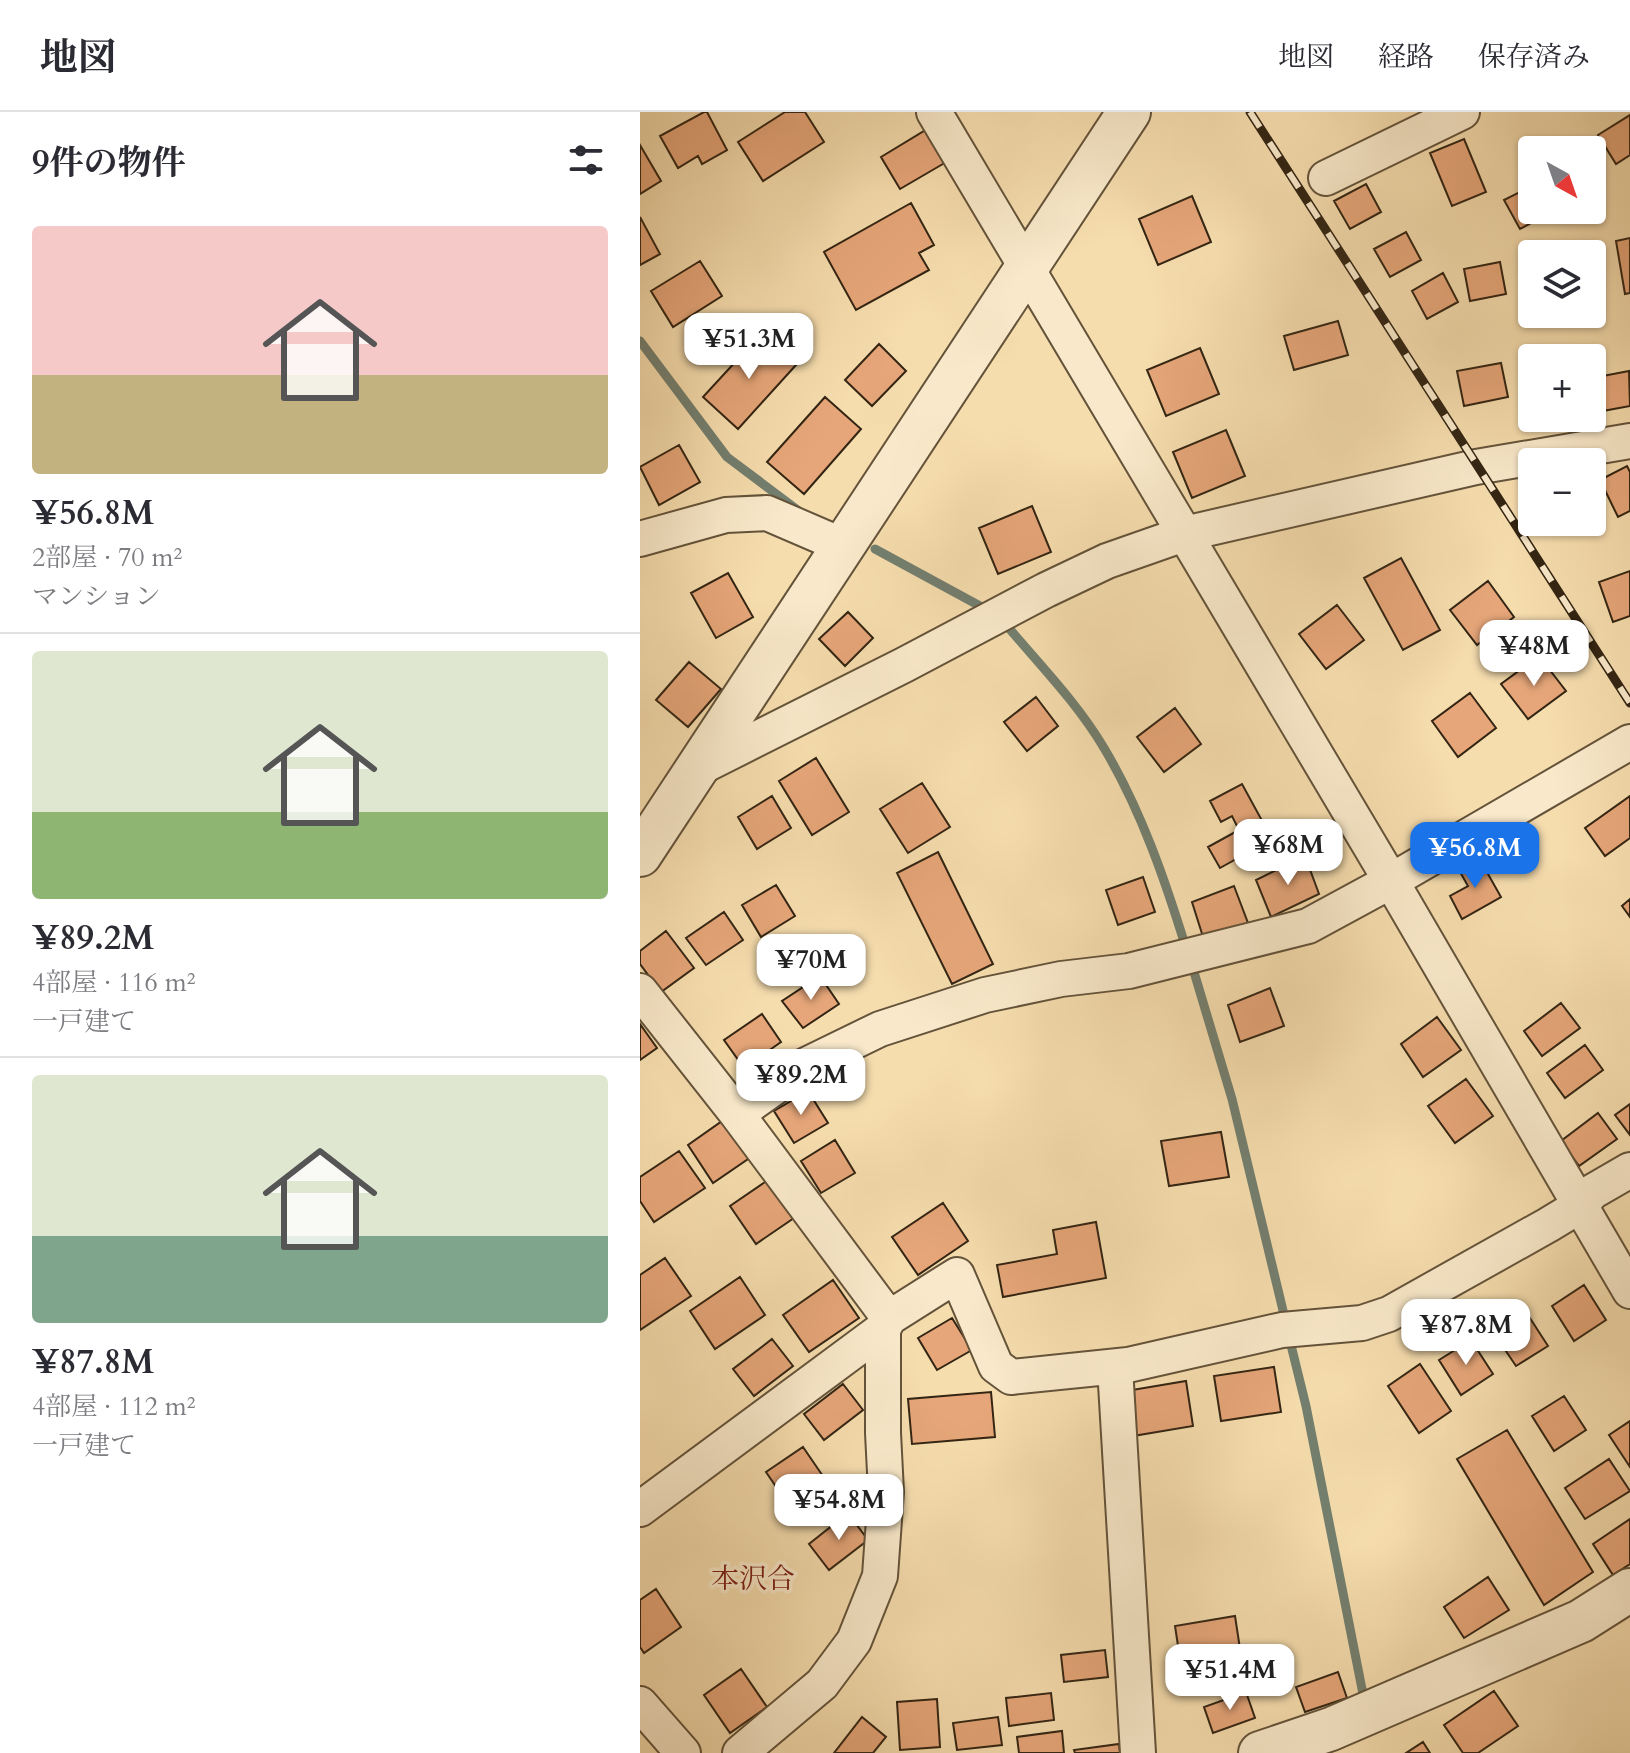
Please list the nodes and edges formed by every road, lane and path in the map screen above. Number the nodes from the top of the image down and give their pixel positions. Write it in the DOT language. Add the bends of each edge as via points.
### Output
graph roads {
  1 [pos="934,112"];
  2 [pos="1129,112"];
  3 [pos="1462,112"];
  4 [pos="1326,178"];
  5 [pos="1028,266"];
  6 [pos="1630,441"];
  7 [pos="1184,534"];
  8 [pos="640,539"];
  9 [pos="846,547"];
  10 [pos="1630,742"];
  11 [pos="699,768"];
  12 [pos="640,855"];
  13 [pos="1391,881"];
  14 [pos="640,991"];
  15 [pos="737,1114"];
  16 [pos="1630,1170"];
  17 [pos="1581,1205"];
  18 [pos="1630,1291"];
  19 [pos="886,1324"];
  20 [pos="1115,1367"];
  21 [pos="640,1509"];
  22 [pos="1630,1590"];
  23 [pos="640,1704"];
  24 [pos="1338,1741"];
  25 [pos="683,1753"];
  26 [pos="740,1753"];
  27 [pos="1138,1753"];
  28 [pos="1260,1753"];
  1 -- 5 [label="street"];
  2 -- 5 [label="street"];
  3 -- 4 [label="street"];
  5 -- 7 [label="street"];
  5 -- 9 [label="street"];
  6 -- 7 [label="street" via="1476,467"];
  7 -- 11 [label="street" via="1046,590"];
  7 -- 13 [label="street"];
  8 -- 9 [label="street" via="726,515 767,513"];
  9 -- 11 [label="street"];
  10 -- 13 [label="street"];
  11 -- 12 [label="street"];
  13 -- 15 [label="street" via="1308,926 1129,971 985,995 880,1029 806,1065"];
  13 -- 17 [label="street"];
  14 -- 15 [label="street"];
  15 -- 19 [label="street"];
  16 -- 17 [label="street" via="1592,1192"];
  17 -- 18 [label="street"];
  17 -- 20 [label="street" via="1389,1314 1362,1323 1290,1329"];
  19 -- 20 [label="street" via="957,1275 996,1366 1011,1377"];
  19 -- 21 [label="street"];
  19 -- 26 [label="street" via="880,1576 854,1641 822,1684"];
  20 -- 27 [label="street"];
  22 -- 24 [label="street" via="1581,1621"];
  23 -- 25 [label="street"];
  24 -- 28 [label="street"];
}
